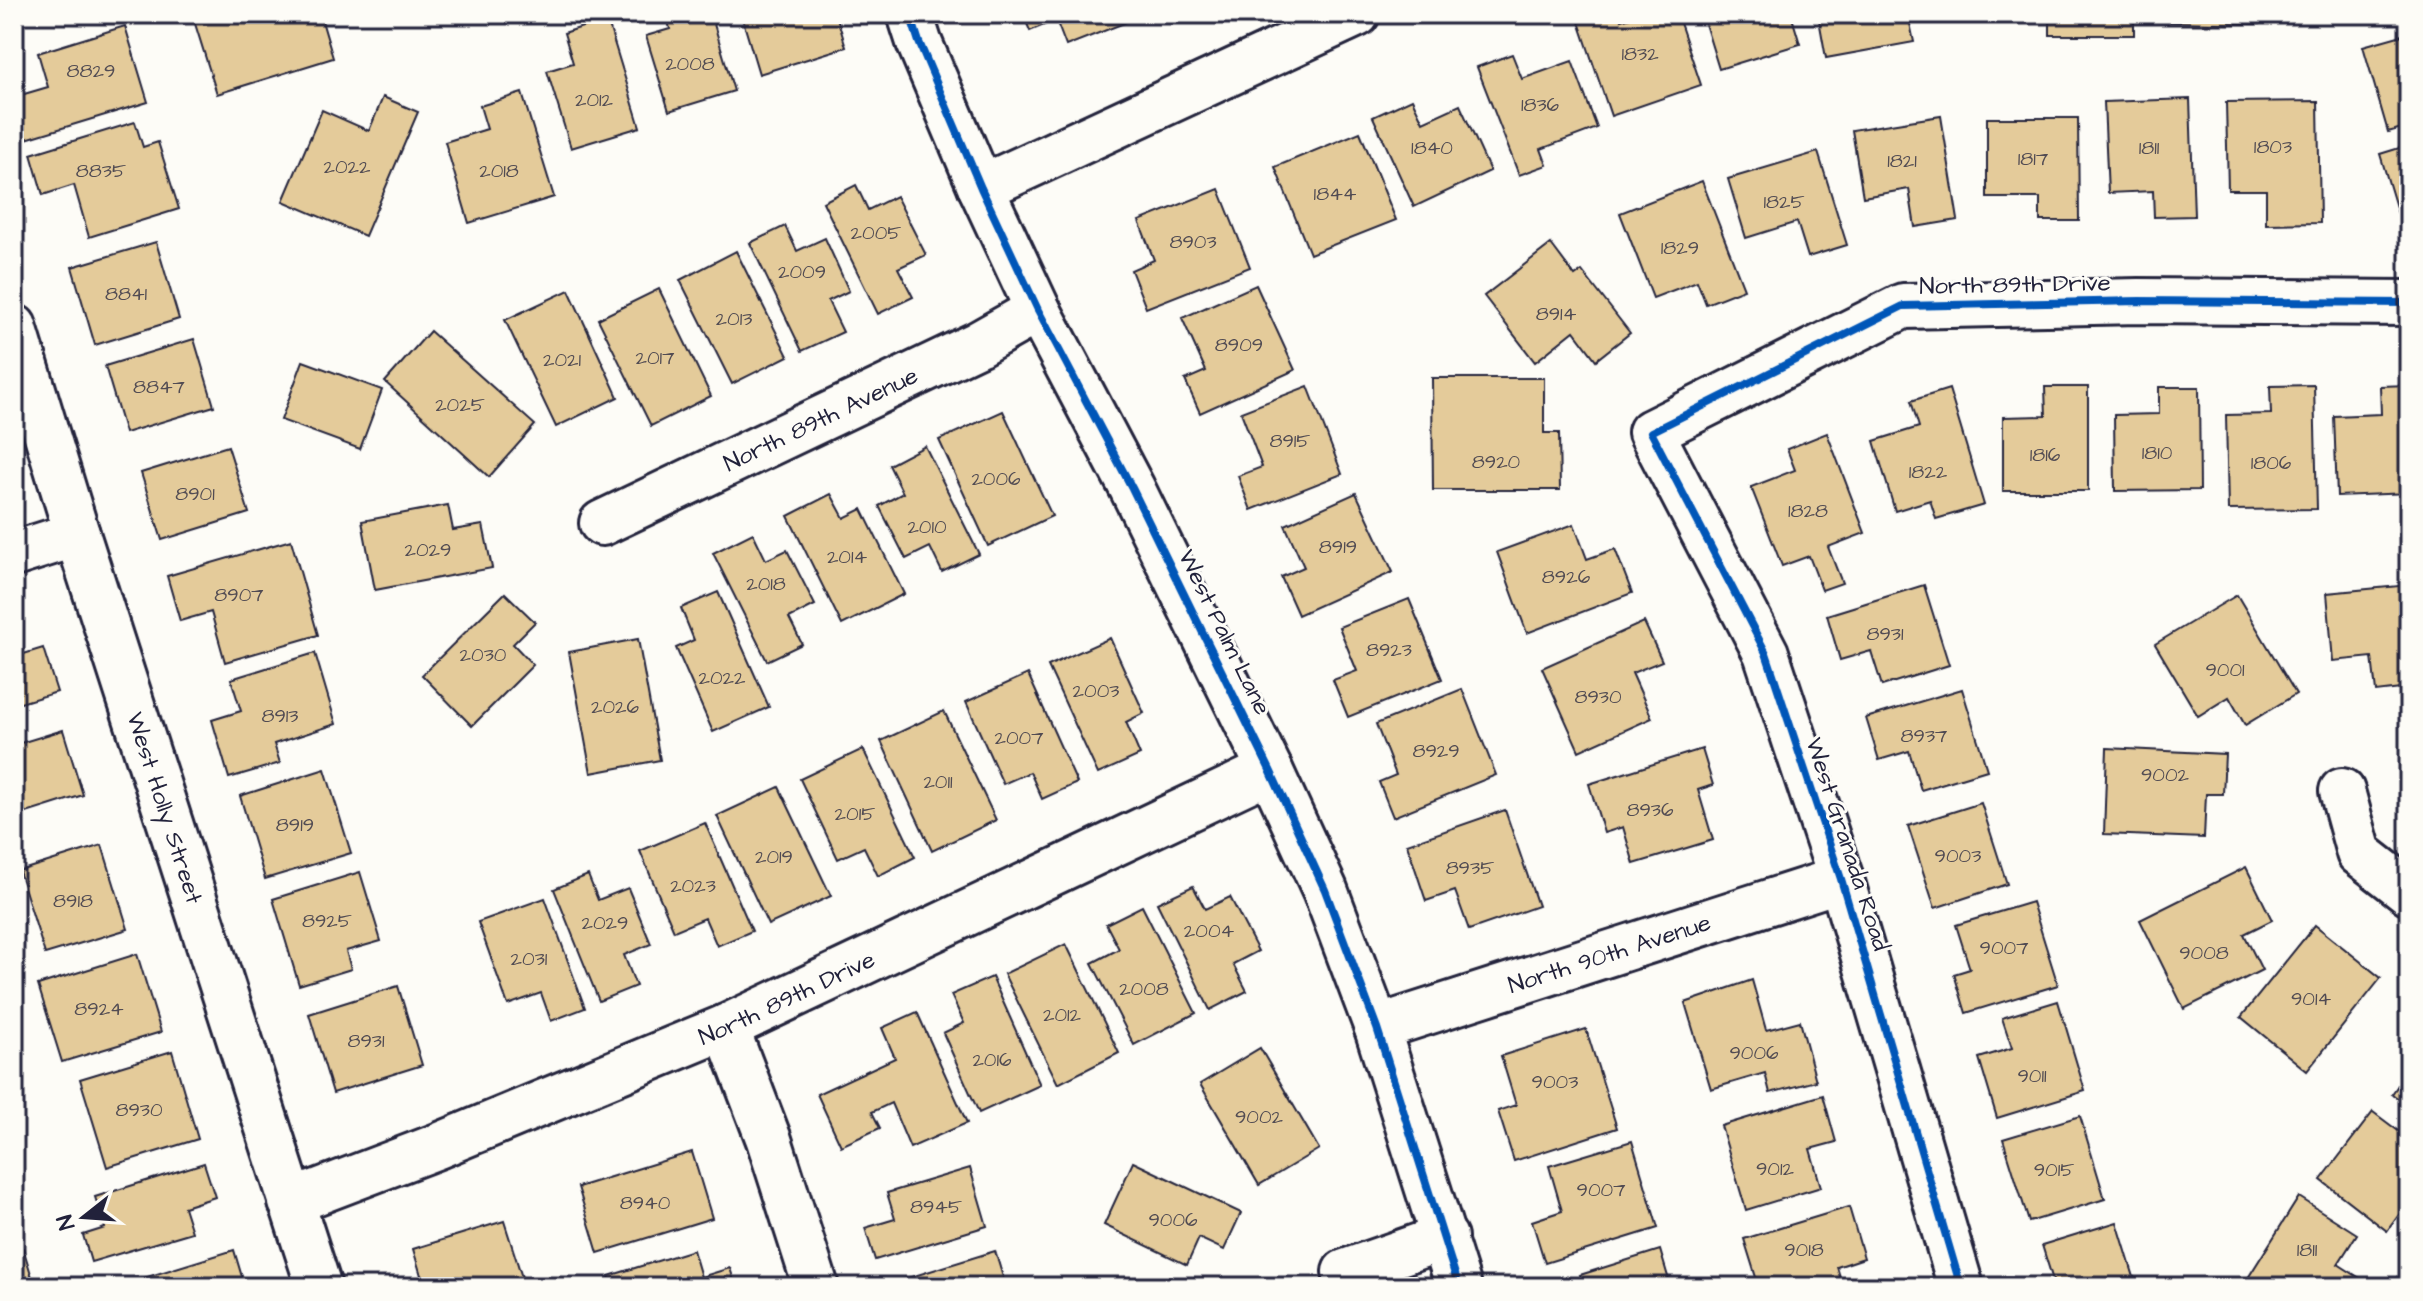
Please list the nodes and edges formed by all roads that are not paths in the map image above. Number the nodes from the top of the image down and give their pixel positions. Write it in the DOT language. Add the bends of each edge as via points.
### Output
graph roads {
  1 [pos="910,14"];
  2 [pos="1357,14"];
  3 [pos="981,188"];
  4 [pos="2409,303"];
  5 [pos="1038,310"];
  6 [pos="14,327"];
  7 [pos="1651,432"];
  8 [pos="602,523"];
  9 [pos="77,534"];
  10 [pos="14,554"];
  11 [pos="1270,770"];
  12 [pos="2342,791"];
  13 [pos="1841,879"];
  14 [pos="2409,892"];
  15 [pos="726,1027"];
  16 [pos="1377,1028"];
  17 [pos="291,1202"];
  18 [pos="1445,1237"];
  19 [pos="1345,1272"];
  20 [pos="319,1287"];
  21 [pos="816,1287"];
  22 [pos="1459,1287"];
  23 [pos="1961,1287"];
  1 -- 3 [label="street, West Palm Lane"];
  2 -- 3 [label="street"];
  3 -- 5 [label="street, West Palm Lane"];
  4 -- 7 [label="street, North 89th Drive" via="1903,306"];
  5 -- 8 [label="street, North 89th Avenue" via="978,344"];
  5 -- 11 [label="street, West Palm Lane"];
  6 -- 9 [label="street, West Holly Street"];
  7 -- 13 [label="street, West Granada Road" via="1766,653"];
  9 -- 10 [label="street"];
  9 -- 17 [label="street, West Holly Street"];
  11 -- 15 [label="street, North 89th Drive"];
  11 -- 16 [label="street, West Palm Lane" via="1325,890"];
  12 -- 14 [label="street" via="2359,853"];
  13 -- 16 [label="street, North 90th Avenue"];
  13 -- 23 [label="street, West Granada Road"];
  15 -- 17 [label="street, North 89th Drive"];
  15 -- 21 [label="street"];
  16 -- 18 [label="street, West Palm Lane"];
  17 -- 20 [label="street, West Holly Street"];
  18 -- 19 [label="street"];
  18 -- 22 [label="street, West Palm Lane"];
}
